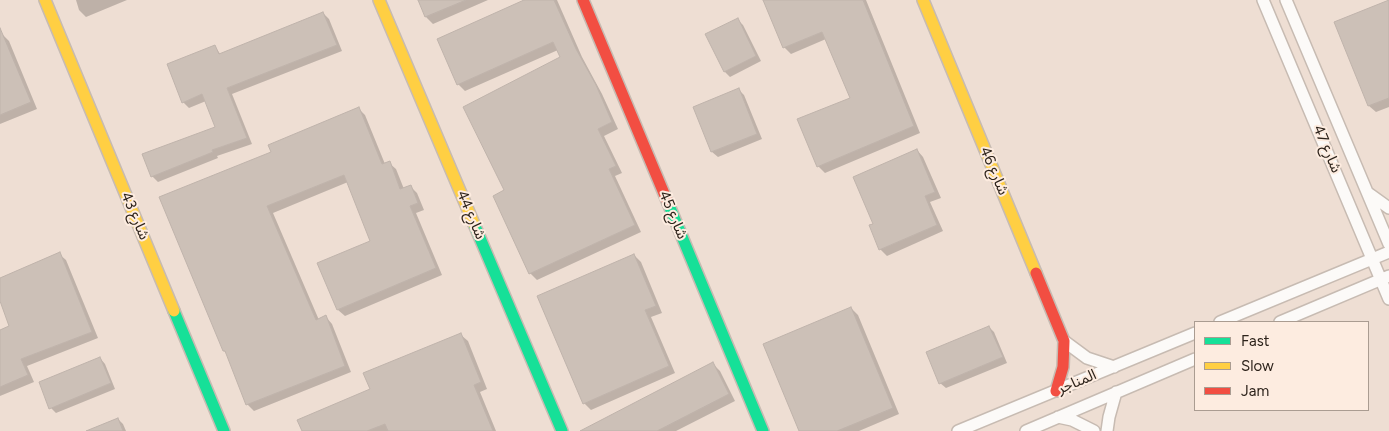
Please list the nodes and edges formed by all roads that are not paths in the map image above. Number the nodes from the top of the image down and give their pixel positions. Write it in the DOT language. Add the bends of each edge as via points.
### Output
graph roads {
  1 [pos="45,0"];
  2 [pos="380,0"];
  3 [pos="583,0"];
  4 [pos="923,0"];
  5 [pos="1264,0"];
  6 [pos="1286,0"];
  7 [pos="1367,192"];
  8 [pos="1389,208"];
  9 [pos="1389,244"];
  10 [pos="1389,252"];
  11 [pos="1373,258"];
  12 [pos="1385,278"];
  13 [pos="1389,299"];
  14 [pos="1222,321"];
  15 [pos="1282,321"];
  16 [pos="1194,332"];
  17 [pos="1064,341"];
  18 [pos="1194,358"];
  19 [pos="1114,367"];
  20 [pos="1056,391"];
  21 [pos="1116,392"];
  22 [pos="1058,417"];
  23 [pos="224,431"];
  24 [pos="562,431"];
  25 [pos="763,431"];
  26 [pos="958,431"];
  27 [pos="1026,431"];
  28 [pos="1094,431"];
  29 [pos="1108,431"];
  1 -- 23 [label="street, شارع 43"];
  2 -- 24 [label="street, شارع 44"];
  3 -- 25 [label="street, شارع 45"];
  4 -- 17 [label="street, شارع 46"];
  5 -- 11 [label="street, شارع 47"];
  6 -- 7 [label="street, شارع 47"];
  7 -- 8 [label="street"];
  7 -- 9 [label="street, شارع 47"];
  10 -- 11 [label="street"];
  11 -- 12 [label="street, شارع 47"];
  11 -- 14 [label="street"];
  12 -- 13 [label="street, شارع 47"];
  12 -- 15 [label="street"];
  16 -- 19 [label="street, المناجر"];
  17 -- 19 [label="street" via="1087,358"];
  17 -- 20 [label="street, شارع 46" via="1063,367"];
  18 -- 21 [label="street, المناجر"];
  19 -- 20 [label="street, المناجر"];
  20 -- 26 [label="street, المناجر"];
  21 -- 22 [label="street, المناجر"];
  21 -- 29 [label="street"];
  22 -- 27 [label="street, المناجر"];
  22 -- 28 [label="street"];
}
